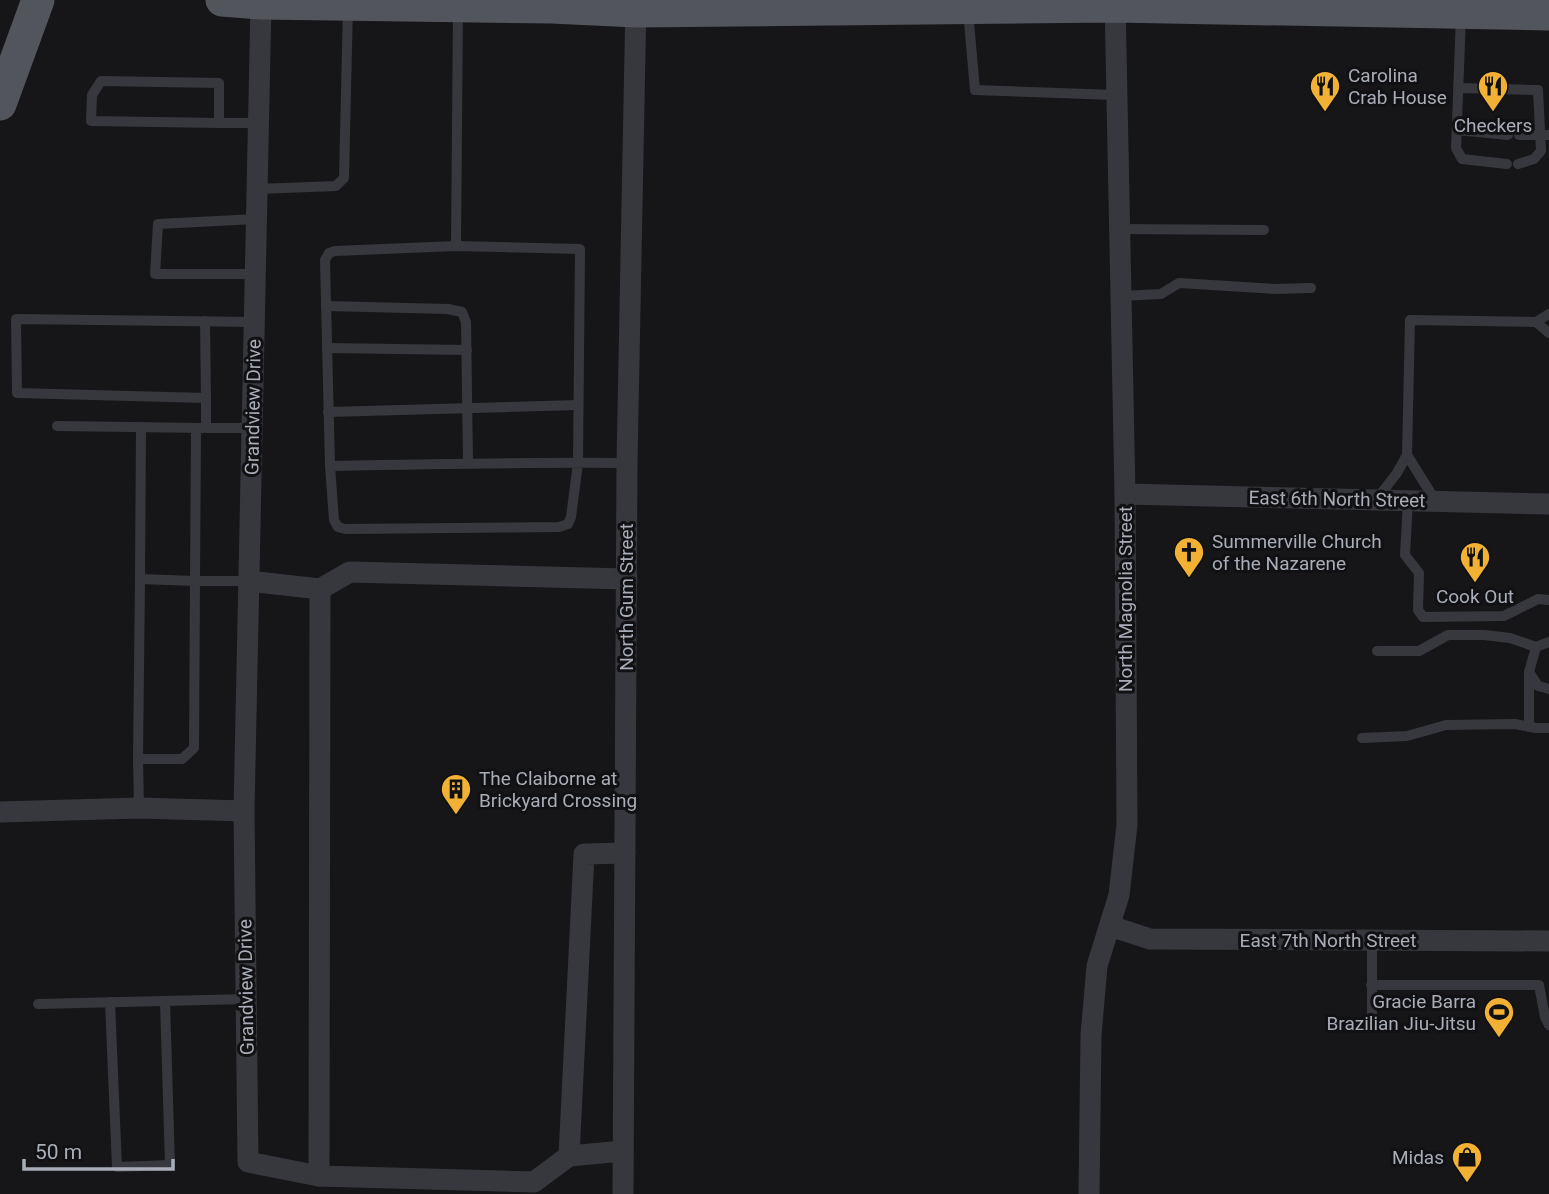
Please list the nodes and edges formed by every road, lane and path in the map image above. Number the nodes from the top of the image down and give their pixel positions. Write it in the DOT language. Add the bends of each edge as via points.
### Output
graph roads {
  1 [pos="38,0"];
  2 [pos="222,0"];
  3 [pos="241,1"];
  4 [pos="517,3"];
  5 [pos="1115,3"];
  6 [pos="348,4"];
  7 [pos="583,4"];
  8 [pos="910,4"];
  9 [pos="458,5"];
  10 [pos="725,5"];
  11 [pos="813,5"];
  12 [pos="1318,5"];
  13 [pos="636,6"];
  14 [pos="968,8"];
  15 [pos="1461,12"];
  16 [pos="1549,14"];
  17 [pos="1460,88"];
  18 [pos="1116,95"];
  19 [pos="0,104"];
  20 [pos="219,123"];
  21 [pos="258,123"];
  22 [pos="1457,131"];
  23 [pos="1545,135"];
  24 [pos="257,190"];
  25 [pos="257,219"];
  26 [pos="1119,229"];
  27 [pos="1264,230"];
  28 [pos="456,246"];
  29 [pos="256,274"];
  30 [pos="1311,288"];
  31 [pos="1121,296"];
  32 [pos="326,306"];
  33 [pos="1549,314"];
  34 [pos="205,321"];
  35 [pos="254,322"];
  36 [pos="1536,322"];
  37 [pos="1549,333"];
  38 [pos="327,348"];
  39 [pos="467,350"];
  40 [pos="206,398"];
  41 [pos="578,405"];
  42 [pos="468,409"];
  43 [pos="328,412"];
  44 [pos="57,426"];
  45 [pos="141,427"];
  46 [pos="201,428"];
  47 [pos="252,428"];
  48 [pos="1407,455"];
  49 [pos="468,463"];
  50 [pos="578,463"];
  51 [pos="627,463"];
  52 [pos="330,466"];
  53 [pos="1125,495"];
  54 [pos="1376,500"];
  55 [pos="1408,501"];
  56 [pos="1436,502"];
  57 [pos="1549,504"];
  58 [pos="140,579"];
  59 [pos="626,579"];
  60 [pos="195,581"];
  61 [pos="250,581"];
  62 [pos="320,589"];
  63 [pos="1549,600"];
  64 [pos="1549,642"];
  65 [pos="1536,647"];
  66 [pos="1377,651"];
  67 [pos="1529,673"];
  68 [pos="1549,689"];
  69 [pos="1530,727"];
  70 [pos="1549,728"];
  71 [pos="1362,738"];
  72 [pos="138,759"];
  73 [pos="139,808"];
  74 [pos="244,811"];
  75 [pos="0,812"];
  76 [pos="625,853"];
  77 [pos="1110,926"];
  78 [pos="1371,940"];
  79 [pos="1549,941"];
  80 [pos="1371,985"];
  81 [pos="247,999"];
  82 [pos="166,1001"];
  83 [pos="110,1002"];
  84 [pos="38,1004"];
  85 [pos="1371,1021"];
  86 [pos="1549,1025"];
  87 [pos="623,1151"];
  88 [pos="569,1156"];
  89 [pos="319,1176"];
  90 [pos="623,1194"];
  91 [pos="1089,1194"];
  1 -- 19 [label="main road"];
  2 -- 3 [label="main road"];
  3 -- 6 [label="main road"];
  3 -- 21 [label="street, Grandview Drive"];
  4 -- 7 [label="main road"];
  4 -- 9 [label="main road"];
  5 -- 12 [label="main road"];
  5 -- 14 [label="main road"];
  5 -- 18 [label="street, North Magnolia Street"];
  6 -- 9 [label="main road"];
  6 -- 24 [label="lane" via="344,178 336,186"];
  7 -- 13 [label="main road"];
  8 -- 11 [label="main road"];
  8 -- 14 [label="main road"];
  9 -- 28 [label="lane"];
  10 -- 11 [label="main road"];
  10 -- 13 [label="main road"];
  12 -- 15 [label="main road"];
  13 -- 51 [label="street, North Gum Street"];
  14 -- 18 [label="lane" via="975,90"];
  15 -- 16 [label="main road"];
  15 -- 17 [label="lane"];
  17 -- 22 [label="lane"];
  17 -- 23 [label="lane" via="1538,90"];
  18 -- 26 [label="street, North Magnolia Street"];
  20 -- 20 [label="lane" via="219,83 102,81 92,95 91,121"];
  20 -- 21 [label="lane"];
  21 -- 24 [label="street, Grandview Drive"];
  22 -- 23 [label="lane"];
  22 -- 23 [label="lane" via="1456,148 1462,159 1512,164 1534,159"];
  24 -- 25 [label="street, Grandview Drive"];
  25 -- 29 [label="street, Grandview Drive"];
  25 -- 29 [label="lane" via="158,224 155,274"];
  26 -- 27 [label="lane"];
  26 -- 31 [label="street, North Magnolia Street"];
  28 -- 32 [label="lane" via="329,253 325,260"];
  28 -- 41 [label="lane" via="580,249"];
  29 -- 35 [label="street, Grandview Drive"];
  30 -- 31 [label="lane" via="1180,283 1161,294"];
  31 -- 53 [label="street, North Magnolia Street"];
  32 -- 38 [label="lane"];
  32 -- 39 [label="lane" via="457,310 466,322"];
  33 -- 36 [label="lane"];
  34 -- 35 [label="lane"];
  34 -- 40 [label="lane"];
  34 -- 40 [label="lane" via="16,319 17,393"];
  35 -- 47 [label="street, Grandview Drive"];
  36 -- 37 [label="lane"];
  36 -- 48 [label="lane" via="1410,320"];
  38 -- 39 [label="lane"];
  38 -- 43 [label="lane"];
  39 -- 42 [label="lane"];
  40 -- 46 [label="lane"];
  41 -- 42 [label="lane"];
  41 -- 50 [label="lane"];
  42 -- 43 [label="lane"];
  42 -- 49 [label="lane"];
  43 -- 52 [label="lane"];
  44 -- 45 [label="lane"];
  45 -- 46 [label="lane"];
  45 -- 58 [label="lane"];
  46 -- 47 [label="lane"];
  46 -- 60 [label="lane"];
  47 -- 61 [label="street, Grandview Drive"];
  48 -- 54 [label="lane"];
  48 -- 56 [label="lane"];
  49 -- 50 [label="lane"];
  49 -- 52 [label="lane"];
  50 -- 51 [label="lane"];
  50 -- 52 [label="lane" via="571,517 559,527 338,527"];
  51 -- 59 [label="street, North Gum Street"];
  53 -- 54 [label="street, East 6th North Street"];
  53 -- 77 [label="street, North Magnolia Street" via="1127,825 1119,895"];
  54 -- 55 [label="street, East 6th North Street"];
  55 -- 56 [label="street, East 6th North Street"];
  55 -- 63 [label="lane" via="1405,555 1419,573 1418,610 1423,617 1504,616 1538,600"];
  56 -- 57 [label="street, East 6th North Street"];
  58 -- 60 [label="lane"];
  58 -- 72 [label="lane"];
  59 -- 62 [label="street" via="350,572"];
  59 -- 76 [label="street, North Gum Street"];
  60 -- 61 [label="lane"];
  60 -- 72 [label="lane" via="194,748 182,759"];
  61 -- 62 [label="street"];
  61 -- 74 [label="street, Grandview Drive"];
  62 -- 89 [label="street"];
  64 -- 65 [label="lane"];
  65 -- 66 [label="lane" via="1484,635 1448,635 1419,651"];
  65 -- 67 [label="lane"];
  67 -- 68 [label="lane" via="1538,686"];
  67 -- 69 [label="lane"];
  69 -- 70 [label="lane"];
  69 -- 71 [label="lane" via="1446,725 1407,736"];
  72 -- 73 [label="lane"];
  73 -- 74 [label="street"];
  73 -- 75 [label="street"];
  74 -- 81 [label="street, Grandview Drive"];
  76 -- 87 [label="street, North Gum Street"];
  76 -- 88 [label="street" via="584,854"];
  77 -- 78 [label="street, East 7th North Street" via="1150,939"];
  77 -- 91 [label="street, North Magnolia Street" via="1097,966 1091,1035"];
  78 -- 79 [label="street, East 7th North Street"];
  78 -- 80 [label="lane"];
  80 -- 85 [label="lane"];
  80 -- 86 [label="lane" via="1539,985"];
  81 -- 82 [label="lane"];
  81 -- 89 [label="street, Grandview Drive" via="248,1162"];
  82 -- 83 [label="lane"];
  82 -- 83 [label="lane" via="170,1165 117,1167"];
  83 -- 84 [label="lane"];
  87 -- 88 [label="street"];
  87 -- 90 [label="street, North Gum Street"];
  88 -- 89 [label="street" via="534,1182"];
}
